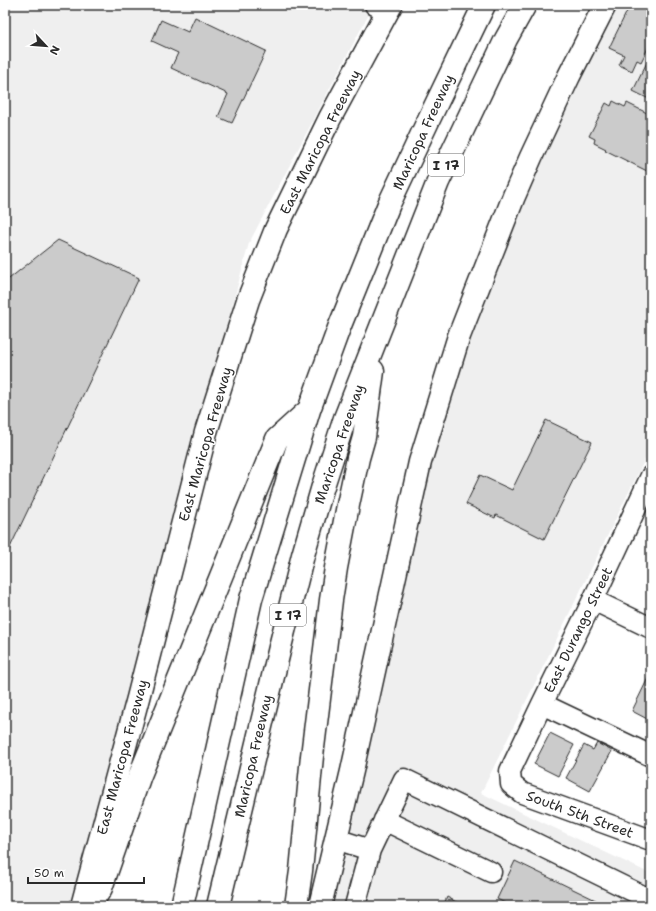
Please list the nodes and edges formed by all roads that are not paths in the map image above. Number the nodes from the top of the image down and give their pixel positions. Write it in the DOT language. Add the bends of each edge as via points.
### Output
graph roads {
  1 [pos="484,5"];
  2 [pos="525,5"];
  3 [pos="605,5"];
  4 [pos="385,7"];
  5 [pos="379,331"];
  6 [pos="309,410"];
  7 [pos="651,476"];
  8 [pos="647,496"];
  9 [pos="593,600"];
  10 [pos="651,628"];
  11 [pos="542,704"];
  12 [pos="651,756"];
  13 [pos="511,784"];
  14 [pos="384,820"];
  15 [pos="336,839"];
  16 [pos="651,840"];
  17 [pos="370,850"];
  18 [pos="491,872"];
  19 [pos="651,900"];
  20 [pos="82,906"];
  21 [pos="90,906"];
  22 [pos="182,906"];
  23 [pos="218,906"];
  24 [pos="296,906"];
  25 [pos="320,906"];
  26 [pos="355,906"];
  1 -- 6 [label="main road, Maricopa Freeway / I 17" via="389,204"];
  2 -- 5 [label="main road, Maricopa Freeway / I 17" via="506,39 438,182"];
  3 -- 15 [label="main road" via="528,163 459,336 420,462"];
  4 -- 20 [label="main road, East Maricopa Freeway" via="276,229 248,300 206,432"];
  5 -- 23 [label="main road, Maricopa Freeway / I 17" via="346,418 303,555"];
  5 -- 24 [label="main road" via="364,437 348,505 332,594"];
  6 -- 21 [label="main road" via="277,439 140,775 101,888"];
  6 -- 22 [label="main road, Maricopa Freeway / I 17" via="251,599"];
  7 -- 8 [label="street, East Durango Street"];
  8 -- 9 [label="street, East Durango Street"];
  9 -- 10 [label="street"];
  9 -- 11 [label="street, East Durango Street"];
  11 -- 12 [label="street"];
  11 -- 13 [label="street, East Durango Street" via="510,771"];
  13 -- 16 [label="street, South 5th Street" via="522,793"];
  14 -- 17 [label="street"];
  14 -- 18 [label="street"];
  14 -- 19 [label="street" via="404,780"];
  15 -- 17 [label="street"];
  15 -- 25 [label="main road"];
  17 -- 26 [label="street"];
}
